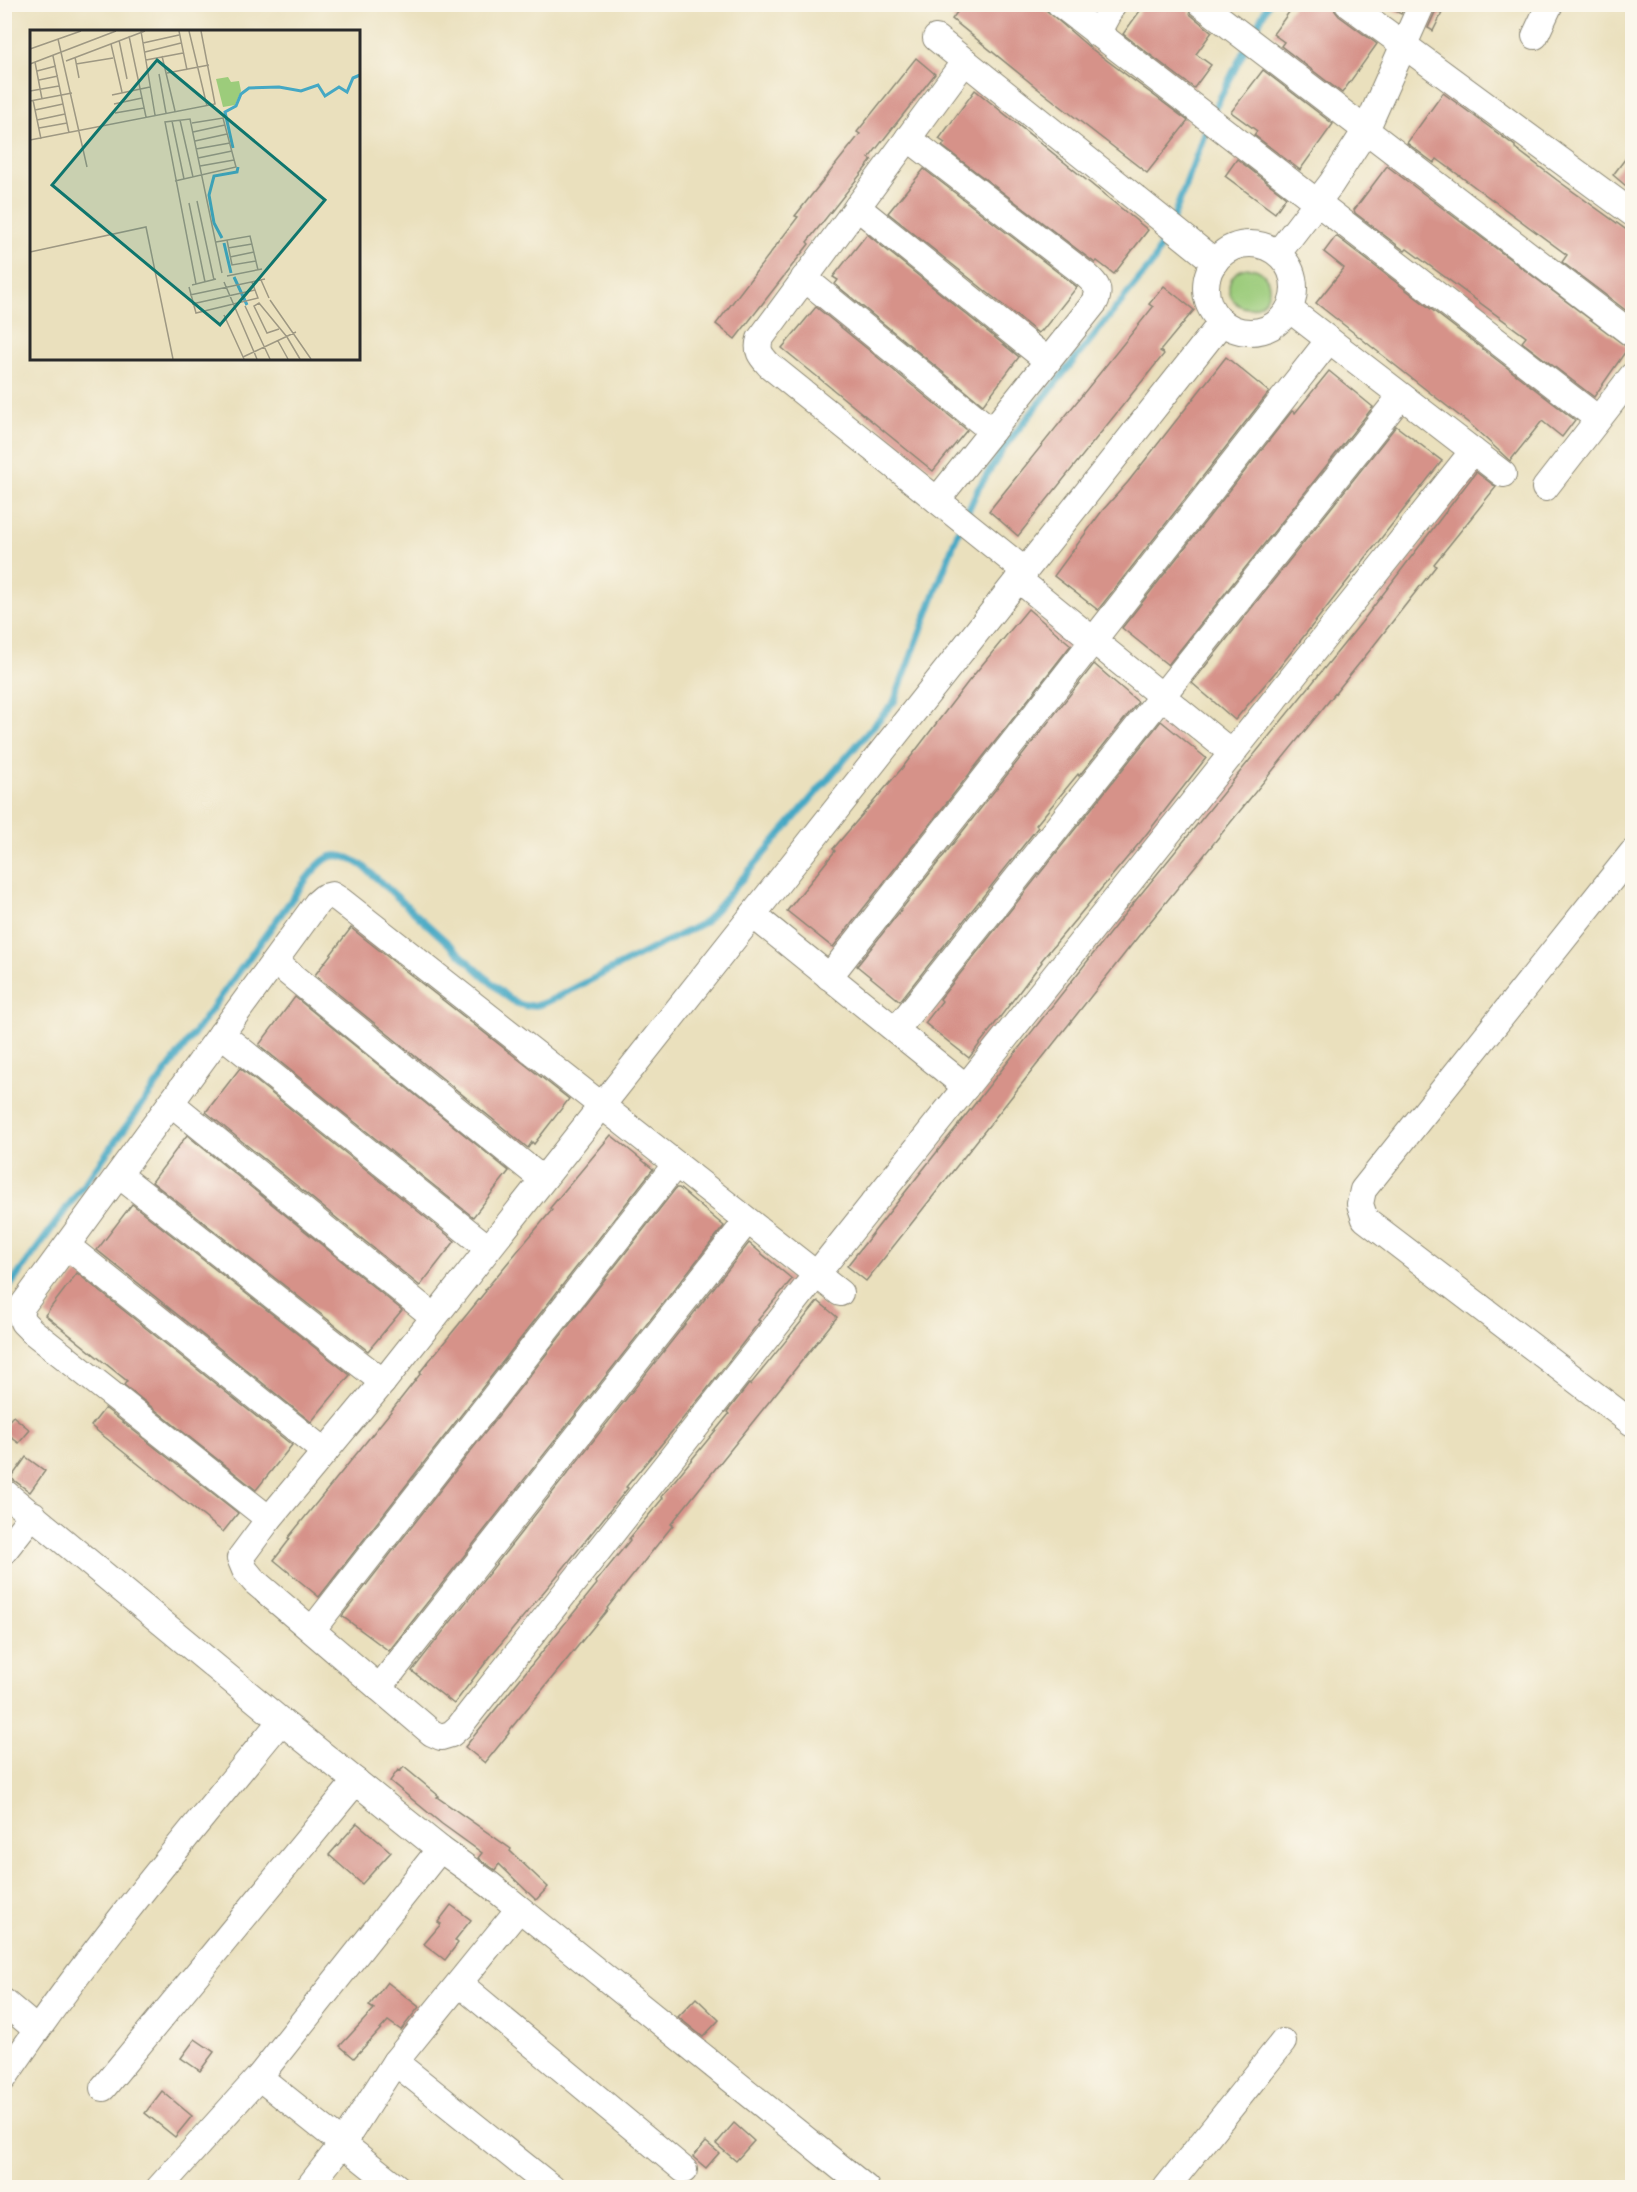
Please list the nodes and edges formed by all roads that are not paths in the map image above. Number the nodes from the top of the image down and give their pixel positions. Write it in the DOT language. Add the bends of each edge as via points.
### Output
graph roads {
  1 [pos="1060,4"];
  2 [pos="1113,4"];
  3 [pos="1201,4"];
  4 [pos="1348,4"];
  5 [pos="1422,4"];
  6 [pos="1550,4"];
  7 [pos="1097,34"];
  8 [pos="1535,36"];
  9 [pos="936,38"];
  10 [pos="1403,46"];
  11 [pos="965,61"];
  12 [pos="1366,130"];
  13 [pos="908,138"];
  14 [pos="1317,203"];
  15 [pos="857,207"];
  16 [pos="1632,213"];
  17 [pos="1278,253"];
  18 [pos="1215,262"];
  19 [pos="804,278"];
  20 [pos="1289,309"];
  21 [pos="1222,322"];
  22 [pos="1632,334"];
  23 [pos="1329,340"];
  24 [pos="1048,361"];
  25 [pos="1632,376"];
  26 [pos="1401,396"];
  27 [pos="1598,419"];
  28 [pos="992,431"];
  29 [pos="1473,451"];
  30 [pos="1503,474"];
  31 [pos="1545,488"];
  32 [pos="954,514"];
  33 [pos="1021,575"];
  34 [pos="1094,641"];
  35 [pos="1163,697"];
  36 [pos="1233,754"];
  37 [pos="1632,853"];
  38 [pos="753,915"];
  39 [pos="274,962"];
  40 [pos="829,976"];
  41 [pos="896,1030"];
  42 [pos="221,1034"];
  43 [pos="966,1087"];
  44 [pos="171,1103"];
  45 [pos="601,1105"];
  46 [pos="676,1164"];
  47 [pos="119,1175"];
  48 [pos="542,1179"];
  49 [pos="747,1221"];
  50 [pos="67,1246"];
  51 [pos="488,1248"];
  52 [pos="816,1275"];
  53 [pos="840,1293"];
  54 [pos="434,1317"];
  55 [pos="383,1382"];
  56 [pos="1632,1423"];
  57 [pos="325,1452"];
  58 [pos="4,1492"];
  59 [pos="33,1514"];
  60 [pos="269,1519"];
  61 [pos="4,1551"];
  62 [pos="312,1630"];
  63 [pos="379,1688"];
  64 [pos="281,1721"];
  65 [pos="356,1781"];
  66 [pos="440,1849"];
  67 [pos="519,1909"];
  68 [pos="460,1984"];
  69 [pos="4,2002"];
  70 [pos="37,2030"];
  71 [pos="1283,2042"];
  72 [pos="395,2062"];
  73 [pos="259,2077"];
  74 [pos="4,2078"];
  75 [pos="103,2088"];
  76 [pos="344,2143"];
  77 [pos="684,2170"];
  78 [pos="159,2187"];
  79 [pos="308,2187"];
  80 [pos="398,2187"];
  81 [pos="552,2187"];
  82 [pos="866,2187"];
  83 [pos="1166,2187"];
  1 -- 7 [label="street"];
  2 -- 7 [label="street"];
  3 -- 12 [label="street"];
  4 -- 10 [label="street"];
  5 -- 10 [label="street"];
  6 -- 8 [label="street"];
  7 -- 14 [label="street"];
  9 -- 11 [label="street"];
  10 -- 12 [label="street"];
  10 -- 16 [label="street"];
  11 -- 13 [label="street"];
  11 -- 18 [label="street"];
  12 -- 14 [label="street"];
  12 -- 22 [label="street"];
  13 -- 15 [label="street"];
  13 -- 24 [label="street" via="1097,285 1099,294 1095,302"];
  14 -- 17 [label="street"];
  14 -- 27 [label="street"];
  15 -- 19 [label="street"];
  15 -- 24 [label="street"];
  17 -- 18 [label="street" via="1250,243 1234,246"];
  17 -- 20 [label="street" via="1293,276 1295,290"];
  18 -- 21 [label="street" via="1206,281 1207,296"];
  19 -- 28 [label="street"];
  19 -- 32 [label="street" via="760,339 757,347 761,356"];
  20 -- 21 [label="street" via="1275,326 1262,331 1248,333"];
  20 -- 23 [label="street"];
  21 -- 33 [label="street"];
  23 -- 26 [label="street"];
  23 -- 34 [label="street"];
  24 -- 28 [label="street"];
  25 -- 27 [label="street"];
  26 -- 29 [label="street"];
  26 -- 35 [label="street"];
  27 -- 31 [label="street"];
  28 -- 32 [label="street"];
  29 -- 30 [label="street"];
  29 -- 36 [label="street"];
  32 -- 33 [label="street"];
  33 -- 34 [label="street"];
  33 -- 38 [label="street"];
  34 -- 35 [label="street"];
  34 -- 40 [label="street"];
  35 -- 36 [label="street"];
  35 -- 41 [label="street"];
  36 -- 43 [label="street"];
  37 -- 56 [label="street" via="1363,1190 1360,1204 1365,1219"];
  38 -- 40 [label="street"];
  38 -- 45 [label="street"];
  39 -- 42 [label="street"];
  39 -- 45 [label="street" via="317,903 332,895"];
  39 -- 48 [label="street"];
  40 -- 41 [label="street"];
  41 -- 43 [label="street"];
  42 -- 44 [label="street"];
  42 -- 51 [label="street"];
  43 -- 52 [label="street"];
  44 -- 47 [label="street"];
  44 -- 54 [label="street"];
  45 -- 46 [label="street"];
  45 -- 48 [label="street"];
  46 -- 49 [label="street"];
  46 -- 62 [label="street"];
  47 -- 50 [label="street"];
  47 -- 55 [label="street"];
  48 -- 51 [label="street"];
  49 -- 52 [label="street"];
  49 -- 63 [label="street"];
  50 -- 57 [label="street"];
  50 -- 60 [label="street" via="24,1305 20,1313 23,1322"];
  51 -- 54 [label="street"];
  52 -- 53 [label="street"];
  52 -- 63 [label="street" via="459,1727 441,1737 432,1733"];
  54 -- 55 [label="street"];
  55 -- 57 [label="street"];
  57 -- 60 [label="street"];
  58 -- 59 [label="street"];
  59 -- 61 [label="street"];
  59 -- 64 [label="street"];
  60 -- 62 [label="street" via="240,1558 254,1581"];
  62 -- 63 [label="street"];
  64 -- 65 [label="street"];
  64 -- 70 [label="street"];
  65 -- 66 [label="street"];
  65 -- 75 [label="street"];
  66 -- 67 [label="street"];
  66 -- 73 [label="street"];
  67 -- 68 [label="street"];
  67 -- 82 [label="street"];
  68 -- 72 [label="street"];
  68 -- 77 [label="street"];
  69 -- 70 [label="street"];
  70 -- 74 [label="street"];
  71 -- 83 [label="street"];
  72 -- 76 [label="street"];
  72 -- 81 [label="street"];
  73 -- 76 [label="street"];
  73 -- 78 [label="street"];
  76 -- 79 [label="street"];
  76 -- 80 [label="street"];
}
